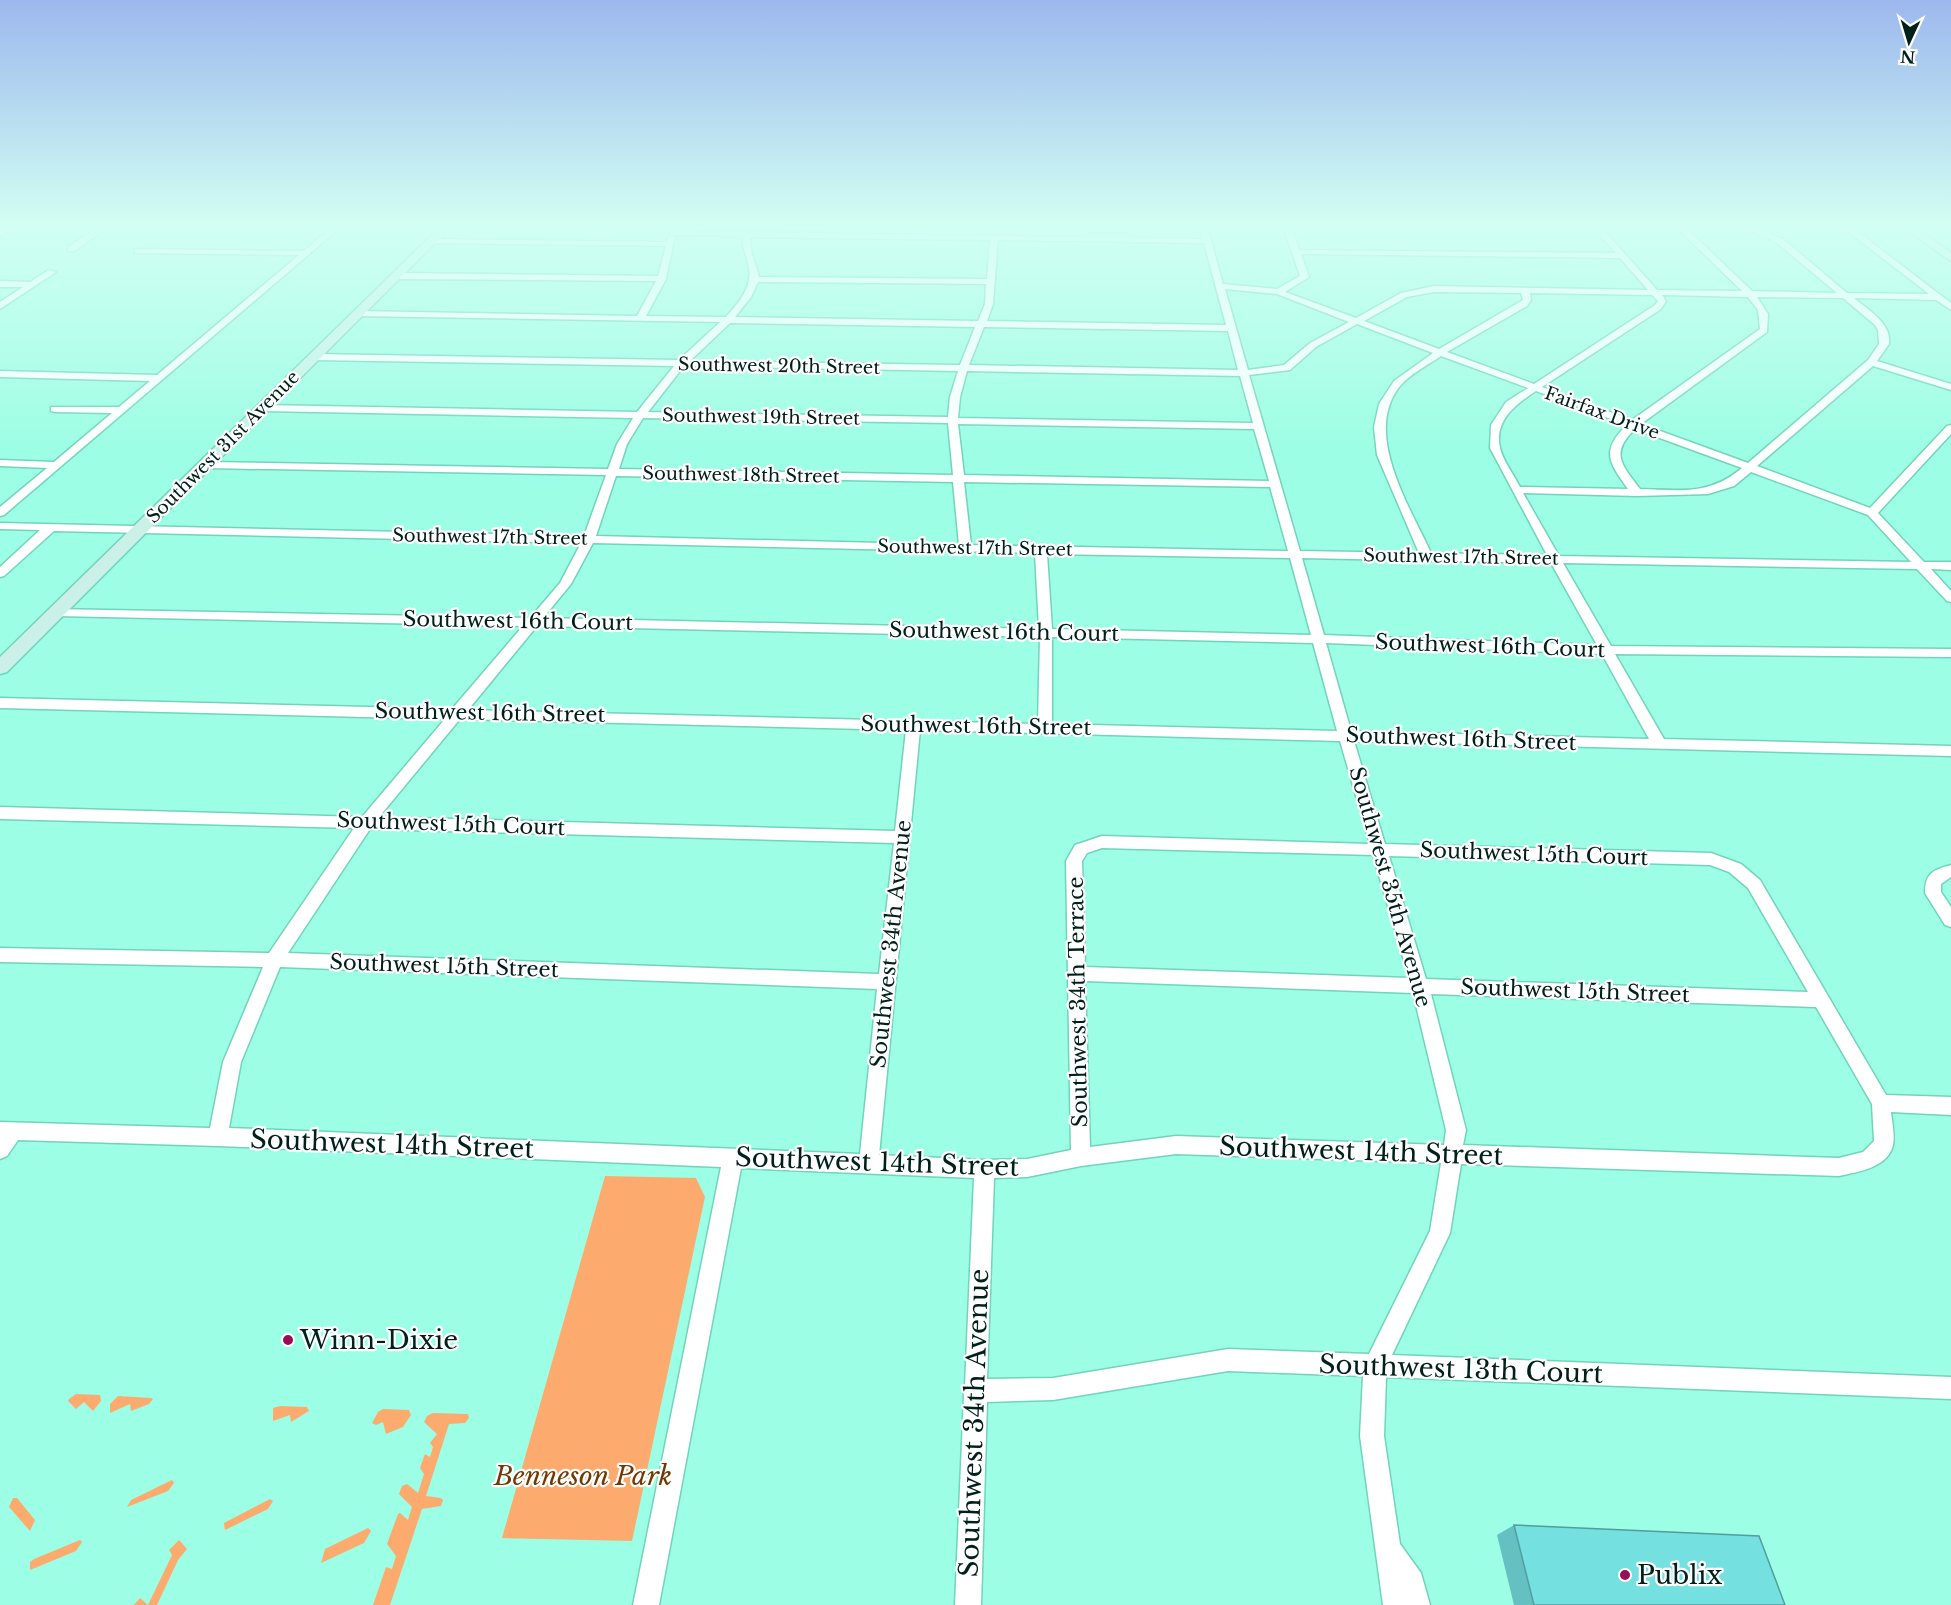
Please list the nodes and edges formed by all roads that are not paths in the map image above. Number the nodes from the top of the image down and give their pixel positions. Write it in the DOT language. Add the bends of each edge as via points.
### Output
graph roads {
  1 [pos="250,301"];
  2 [pos="371,301"];
  3 [pos="650,301"];
  4 [pos="744,301"];
  5 [pos="989,301"];
  6 [pos="1224,301"];
  7 [pos="1302,301"];
  8 [pos="1393,301"];
  9 [pos="1526,301"];
  10 [pos="1662,301"];
  11 [pos="1757,301"];
  12 [pos="1852,301"];
  13 [pos="358,314"];
  14 [pos="640,318"];
  15 [pos="729,320"];
  16 [pos="1356,321"];
  17 [pos="981,324"];
  18 [pos="1231,328"];
  19 [pos="1440,352"];
  20 [pos="314,357"];
  21 [pos="1871,362"];
  22 [pos="681,364"];
  23 [pos="963,369"];
  24 [pos="1244,373"];
  25 [pos="0,374"];
  26 [pos="159,378"];
  27 [pos="1534,387"];
  28 [pos="1951,387"];
  29 [pos="55,408"];
  30 [pos="263,408"];
  31 [pos="121,410"];
  32 [pos="640,415"];
  33 [pos="953,420"];
  34 [pos="1634,424"];
  35 [pos="1259,426"];
  36 [pos="1951,428"];
  37 [pos="0,463"];
  38 [pos="56,465"];
  39 [pos="206,465"];
  40 [pos="1750,468"];
  41 [pos="612,472"];
  42 [pos="958,478"];
  43 [pos="1276,484"];
  44 [pos="1516,490"];
  45 [pos="1637,493"];
  46 [pos="0,513"];
  47 [pos="1872,513"];
  48 [pos="0,526"];
  49 [pos="51,527"];
  50 [pos="140,530"];
  51 [pos="589,539"];
  52 [pos="966,548"];
  53 [pos="1041,550"];
  54 [pos="1294,554"];
  55 [pos="1426,556"];
  56 [pos="1555,559"];
  57 [pos="1951,566"];
  58 [pos="1921,567"];
  59 [pos="0,573"];
  60 [pos="1951,598"];
  61 [pos="57,612"];
  62 [pos="536,621"];
  63 [pos="1046,633"];
  64 [pos="1318,639"];
  65 [pos="1607,650"];
  66 [pos="1951,653"];
  67 [pos="0,668"];
  68 [pos="0,703"];
  69 [pos="457,712"];
  70 [pos="914,724"];
  71 [pos="1045,728"];
  72 [pos="1345,735"];
  73 [pos="1660,745"];
  74 [pos="1951,751"];
  75 [pos="0,813"];
  76 [pos="367,821"];
  77 [pos="902,837"];
  78 [pos="1080,849"];
  79 [pos="1382,850"];
  80 [pos="1951,871"];
  81 [pos="1951,920"];
  82 [pos="0,955"];
  83 [pos="274,960"];
  84 [pos="1078,974"];
  85 [pos="887,982"];
  86 [pos="1420,986"];
  87 [pos="1820,1000"];
  88 [pos="1881,1104"];
  89 [pos="1951,1106"];
  90 [pos="6,1131"];
  91 [pos="218,1137"];
  92 [pos="0,1150"];
  93 [pos="1454,1154"];
  94 [pos="1081,1157"];
  95 [pos="733,1158"];
  96 [pos="869,1163"];
  97 [pos="984,1169"];
  98 [pos="1375,1366"];
  99 [pos="1951,1388"];
  100 [pos="974,1391"];
  101 [pos="1388,1548"];
  102 [pos="646,1605"];
  103 [pos="968,1605"];
  104 [pos="1396,1605"];
  105 [pos="1417,1605"];
  1 -- 26 [label="street"];
  2 -- 13 [label="street, Southwest 31st Avenue"];
  3 -- 14 [label="street"];
  4 -- 15 [label="street"];
  5 -- 17 [label="street"];
  6 -- 18 [label="street, Southwest 35th Avenue"];
  7 -- 16 [label="street, Fairfax Drive"];
  8 -- 16 [label="street, Southwest 20th Street"];
  9 -- 19 [label="street"];
  10 -- 27 [label="street"];
  11 -- 34 [label="street" via="1766,316 1764,330"];
  12 -- 21 [label="street" via="1885,334 1885,344"];
  13 -- 14 [label="street"];
  13 -- 20 [label="street, Southwest 31st Avenue"];
  14 -- 15 [label="street"];
  15 -- 17 [label="street"];
  15 -- 22 [label="street"];
  16 -- 19 [label="street, Fairfax Drive"];
  16 -- 24 [label="street, Southwest 20th Street" via="1313,345 1287,368"];
  17 -- 18 [label="street"];
  17 -- 23 [label="street"];
  18 -- 24 [label="street, Southwest 35th Avenue"];
  19 -- 27 [label="street, Fairfax Drive"];
  19 -- 55 [label="street" via="1397,383 1384,404 1379,427 1382,455"];
  20 -- 22 [label="street, Southwest 20th Street"];
  20 -- 30 [label="street, Southwest 31st Avenue"];
  21 -- 28 [label="street"];
  21 -- 40 [label="street"];
  22 -- 23 [label="street, Southwest 20th Street"];
  22 -- 32 [label="street"];
  23 -- 24 [label="street, Southwest 20th Street"];
  23 -- 33 [label="street"];
  24 -- 35 [label="street, Southwest 35th Avenue"];
  25 -- 26 [label="street"];
  26 -- 31 [label="street"];
  27 -- 34 [label="street, Fairfax Drive"];
  27 -- 44 [label="street" via="1510,404 1496,425 1495,448"];
  29 -- 31 [label="street"];
  30 -- 32 [label="street, Southwest 19th Street"];
  30 -- 39 [label="street, Southwest 31st Avenue"];
  31 -- 38 [label="street"];
  32 -- 33 [label="street, Southwest 19th Street"];
  32 -- 41 [label="street" via="622,444"];
  33 -- 35 [label="street, Southwest 19th Street"];
  33 -- 42 [label="street"];
  34 -- 40 [label="street, Fairfax Drive"];
  34 -- 45 [label="street" via="1616,442 1614,452 1617,464"];
  35 -- 43 [label="street, Southwest 35th Avenue"];
  36 -- 47 [label="street"];
  37 -- 38 [label="street"];
  38 -- 46 [label="street"];
  39 -- 41 [label="street, Southwest 18th Street"];
  39 -- 50 [label="street, Southwest 31st Avenue"];
  40 -- 45 [label="street" via="1730,484 1708,491"];
  40 -- 47 [label="street, Fairfax Drive"];
  41 -- 42 [label="street, Southwest 18th Street"];
  41 -- 51 [label="street"];
  42 -- 43 [label="street, Southwest 18th Street"];
  42 -- 52 [label="street"];
  43 -- 54 [label="street, Southwest 35th Avenue"];
  44 -- 45 [label="street"];
  44 -- 56 [label="street"];
  47 -- 58 [label="street, Fairfax Drive"];
  48 -- 49 [label="street, Southwest 17th Street"];
  49 -- 50 [label="street, Southwest 17th Street"];
  49 -- 59 [label="street"];
  50 -- 51 [label="street, Southwest 17th Street"];
  50 -- 61 [label="street, Southwest 31st Avenue"];
  51 -- 52 [label="street, Southwest 17th Street"];
  51 -- 62 [label="street" via="565,584"];
  52 -- 53 [label="street, Southwest 17th Street"];
  53 -- 54 [label="street, Southwest 17th Street"];
  53 -- 63 [label="street"];
  54 -- 55 [label="street, Southwest 17th Street"];
  54 -- 64 [label="street, Southwest 35th Avenue"];
  55 -- 56 [label="street, Southwest 17th Street"];
  56 -- 58 [label="street, Southwest 17th Street"];
  56 -- 65 [label="street"];
  57 -- 58 [label="street, Southwest 17th Street"];
  58 -- 60 [label="street, Fairfax Drive"];
  61 -- 62 [label="street, Southwest 16th Court"];
  61 -- 67 [label="street, Southwest 31st Avenue"];
  62 -- 63 [label="street, Southwest 16th Court"];
  62 -- 69 [label="street"];
  63 -- 64 [label="street, Southwest 16th Court"];
  63 -- 71 [label="street"];
  64 -- 65 [label="street, Southwest 16th Court"];
  64 -- 72 [label="street, Southwest 35th Avenue"];
  65 -- 66 [label="street, Southwest 16th Court"];
  65 -- 73 [label="street"];
  68 -- 69 [label="street, Southwest 16th Street"];
  69 -- 70 [label="street, Southwest 16th Street"];
  69 -- 76 [label="street"];
  70 -- 71 [label="street, Southwest 16th Street"];
  70 -- 77 [label="street, Southwest 34th Avenue"];
  71 -- 72 [label="street, Southwest 16th Street"];
  72 -- 73 [label="street, Southwest 16th Street"];
  72 -- 79 [label="street, Southwest 35th Avenue"];
  73 -- 74 [label="street, Southwest 16th Street"];
  75 -- 76 [label="street, Southwest 15th Court"];
  76 -- 77 [label="street, Southwest 15th Court"];
  76 -- 83 [label="street"];
  77 -- 85 [label="street, Southwest 34th Avenue"];
  78 -- 79 [label="street, Southwest 15th Court" via="1102,842"];
  78 -- 84 [label="street, Southwest 34th Terrace" via="1074,861"];
  79 -- 86 [label="street, Southwest 35th Avenue"];
  79 -- 87 [label="street, Southwest 15th Court" via="1711,859 1735,868 1754,884"];
  80 -- 81 [label="street" via="1933,882 1933,893"];
  82 -- 83 [label="street, Southwest 15th Street"];
  83 -- 85 [label="street, Southwest 15th Street"];
  83 -- 91 [label="street" via="232,1062"];
  84 -- 86 [label="street, Southwest 15th Street"];
  84 -- 94 [label="street, Southwest 34th Terrace"];
  85 -- 96 [label="street, Southwest 34th Avenue"];
  86 -- 87 [label="street, Southwest 15th Street"];
  86 -- 93 [label="street, Southwest 35th Avenue" via="1456,1130"];
  87 -- 88 [label="street"];
  88 -- 89 [label="street"];
  88 -- 93 [label="street, Southwest 14th Street" via="1884,1144 1869,1160 1839,1167"];
  90 -- 91 [label="street, Southwest 14th Street"];
  90 -- 92 [label="street"];
  91 -- 95 [label="street, Southwest 14th Street"];
  93 -- 94 [label="street, Southwest 14th Street" via="1176,1145"];
  93 -- 98 [label="street, Southwest 35th Avenue" via="1440,1233"];
  94 -- 97 [label="street, Southwest 14th Street" via="1027,1168"];
  95 -- 96 [label="street, Southwest 14th Street"];
  95 -- 102 [label="street"];
  96 -- 97 [label="street, Southwest 14th Street"];
  97 -- 100 [label="street, Southwest 34th Avenue"];
  98 -- 99 [label="street, Southwest 13th Court"];
  98 -- 100 [label="street, Southwest 13th Court" via="1228,1360 1053,1389"];
  98 -- 101 [label="street, Southwest 35th Avenue" via="1372,1436"];
  100 -- 103 [label="street, Southwest 34th Avenue"];
  101 -- 104 [label="street, Southwest 35th Avenue"];
  101 -- 105 [label="street, Southwest 35th Avenue" via="1412,1582"];
}
